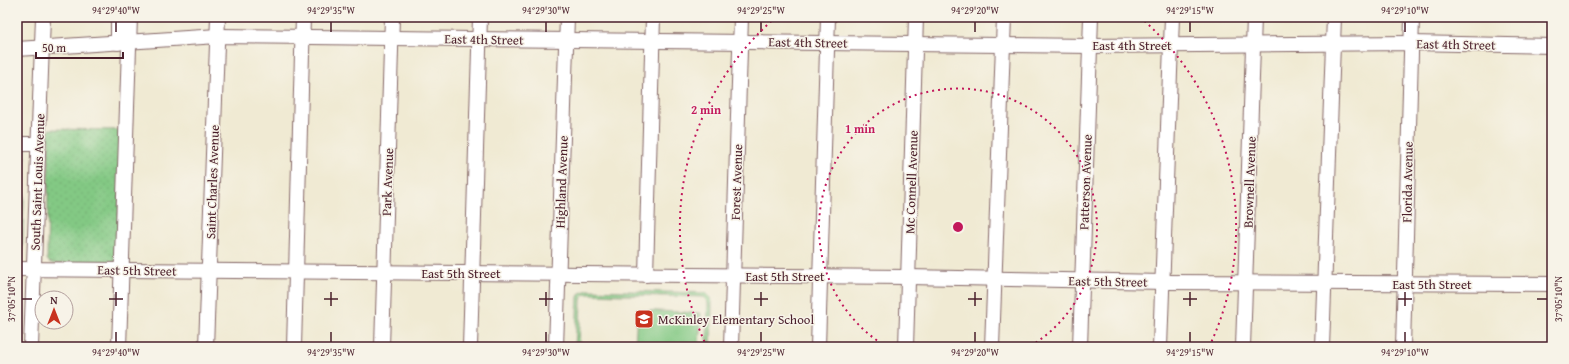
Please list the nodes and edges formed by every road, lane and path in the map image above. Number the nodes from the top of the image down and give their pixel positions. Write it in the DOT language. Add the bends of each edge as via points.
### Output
graph roads {
  1 [pos="43,17"];
  2 [pos="118,17"];
  3 [pos="130,17"];
  4 [pos="218,17"];
  5 [pos="303,17"];
  6 [pos="392,17"];
  7 [pos="480,17"];
  8 [pos="567,17"];
  9 [pos="654,17"];
  10 [pos="741,17"];
  11 [pos="828,17"];
  12 [pos="916,17"];
  13 [pos="1004,17"];
  14 [pos="1091,17"];
  15 [pos="1172,17"];
  16 [pos="1254,17"];
  17 [pos="1334,17"];
  18 [pos="1412,17"];
  19 [pos="218,36"];
  20 [pos="303,36"];
  21 [pos="391,37"];
  22 [pos="479,39"];
  23 [pos="566,40"];
  24 [pos="653,40"];
  25 [pos="740,41"];
  26 [pos="123,42"];
  27 [pos="827,42"];
  28 [pos="915,43"];
  29 [pos="1411,43"];
  30 [pos="1253,44"];
  31 [pos="1334,44"];
  32 [pos="1003,45"];
  33 [pos="1171,45"];
  34 [pos="1090,46"];
  35 [pos="1552,46"];
  36 [pos="42,48"];
  37 [pos="17,49"];
  38 [pos="17,144"];
  39 [pos="38,144"];
  40 [pos="17,269"];
  41 [pos="34,269"];
  42 [pos="121,270"];
  43 [pos="209,270"];
  44 [pos="296,272"];
  45 [pos="384,273"];
  46 [pos="472,273"];
  47 [pos="558,274"];
  48 [pos="646,275"];
  49 [pos="732,276"];
  50 [pos="819,277"];
  51 [pos="908,278"];
  52 [pos="995,279"];
  53 [pos="1082,281"];
  54 [pos="1164,282"];
  55 [pos="1246,282"];
  56 [pos="1325,283"];
  57 [pos="1405,283"];
  58 [pos="1552,284"];
  59 [pos="31,347"];
  60 [pos="119,347"];
  61 [pos="206,347"];
  62 [pos="294,347"];
  63 [pos="382,347"];
  64 [pos="470,347"];
  65 [pos="556,347"];
  66 [pos="731,347"];
  67 [pos="818,347"];
  68 [pos="906,347"];
  69 [pos="992,347"];
  70 [pos="1080,347"];
  71 [pos="1160,347"];
  72 [pos="1244,347"];
  73 [pos="1322,347"];
  74 [pos="1403,347"];
  1 -- 36 [label="street, South Saint Louis Avenue"];
  2 -- 26 [label="street"];
  3 -- 26 [label="street"];
  4 -- 19 [label="street, Saint Charles Avenue"];
  5 -- 20 [label="street"];
  6 -- 21 [label="street, Park Avenue"];
  7 -- 22 [label="street"];
  8 -- 23 [label="street, Highland Avenue"];
  9 -- 24 [label="street"];
  10 -- 25 [label="street, Forest Avenue"];
  11 -- 27 [label="street"];
  12 -- 28 [label="street, Mc Connell Avenue"];
  13 -- 32 [label="street"];
  14 -- 34 [label="street, Patterson Avenue"];
  15 -- 33 [label="street"];
  16 -- 30 [label="street, Brownell Avenue"];
  17 -- 31 [label="street"];
  18 -- 29 [label="street, Florida Avenue"];
  19 -- 20 [label="street, East 4th Street"];
  19 -- 26 [label="street, East 4th Street"];
  19 -- 43 [label="street, Saint Charles Avenue"];
  20 -- 21 [label="street, East 4th Street"];
  20 -- 44 [label="street"];
  21 -- 22 [label="street, East 4th Street"];
  21 -- 45 [label="street, Park Avenue"];
  22 -- 23 [label="street, East 4th Street"];
  22 -- 46 [label="street"];
  23 -- 24 [label="street, East 4th Street"];
  23 -- 47 [label="street, Highland Avenue"];
  24 -- 25 [label="street, East 4th Street"];
  24 -- 48 [label="street"];
  25 -- 27 [label="street, East 4th Street"];
  25 -- 49 [label="street, Forest Avenue"];
  26 -- 36 [label="street, East 4th Street"];
  26 -- 42 [label="street"];
  27 -- 28 [label="street, East 4th Street"];
  27 -- 50 [label="street"];
  28 -- 32 [label="street, East 4th Street"];
  28 -- 51 [label="street, Mc Connell Avenue"];
  29 -- 31 [label="street, East 4th Street"];
  29 -- 35 [label="street, East 4th Street"];
  29 -- 57 [label="street, Florida Avenue"];
  30 -- 31 [label="street, East 4th Street"];
  30 -- 33 [label="street, East 4th Street"];
  30 -- 55 [label="street, Brownell Avenue"];
  31 -- 56 [label="street"];
  32 -- 34 [label="street, East 4th Street"];
  32 -- 52 [label="street"];
  33 -- 34 [label="street, East 4th Street"];
  33 -- 54 [label="street"];
  34 -- 53 [label="street, Patterson Avenue"];
  36 -- 37 [label="street, East 4th Street"];
  36 -- 39 [label="street, South Saint Louis Avenue"];
  38 -- 39 [label="street"];
  39 -- 41 [label="street, South Saint Louis Avenue"];
  40 -- 41 [label="street, East 5th Street"];
  41 -- 42 [label="street, East 5th Street"];
  41 -- 59 [label="street, South Saint Louis Avenue"];
  42 -- 43 [label="street, East 5th Street"];
  42 -- 60 [label="street"];
  43 -- 44 [label="street, East 5th Street"];
  43 -- 61 [label="street, Saint Charles Avenue"];
  44 -- 45 [label="street, East 5th Street"];
  44 -- 62 [label="street"];
  45 -- 46 [label="street, East 5th Street"];
  45 -- 63 [label="street, Park Avenue"];
  46 -- 47 [label="street, East 5th Street"];
  46 -- 64 [label="street"];
  47 -- 48 [label="street, East 5th Street"];
  47 -- 65 [label="street, Highland Avenue"];
  48 -- 49 [label="street, East 5th Street"];
  49 -- 50 [label="street, East 5th Street"];
  49 -- 66 [label="street, Forest Avenue"];
  50 -- 51 [label="street, East 5th Street"];
  50 -- 67 [label="street"];
  51 -- 52 [label="street, East 5th Street"];
  51 -- 68 [label="street, Mc Connell Avenue"];
  52 -- 53 [label="street, East 5th Street"];
  52 -- 69 [label="street"];
  53 -- 54 [label="street, East 5th Street"];
  53 -- 70 [label="street, Patterson Avenue"];
  54 -- 55 [label="street, East 5th Street"];
  54 -- 71 [label="street"];
  55 -- 56 [label="street, East 5th Street"];
  55 -- 72 [label="street, Brownell Avenue"];
  56 -- 57 [label="street, East 5th Street"];
  56 -- 73 [label="street"];
  57 -- 58 [label="street, East 5th Street"];
  57 -- 74 [label="street, Florida Avenue"];
}
